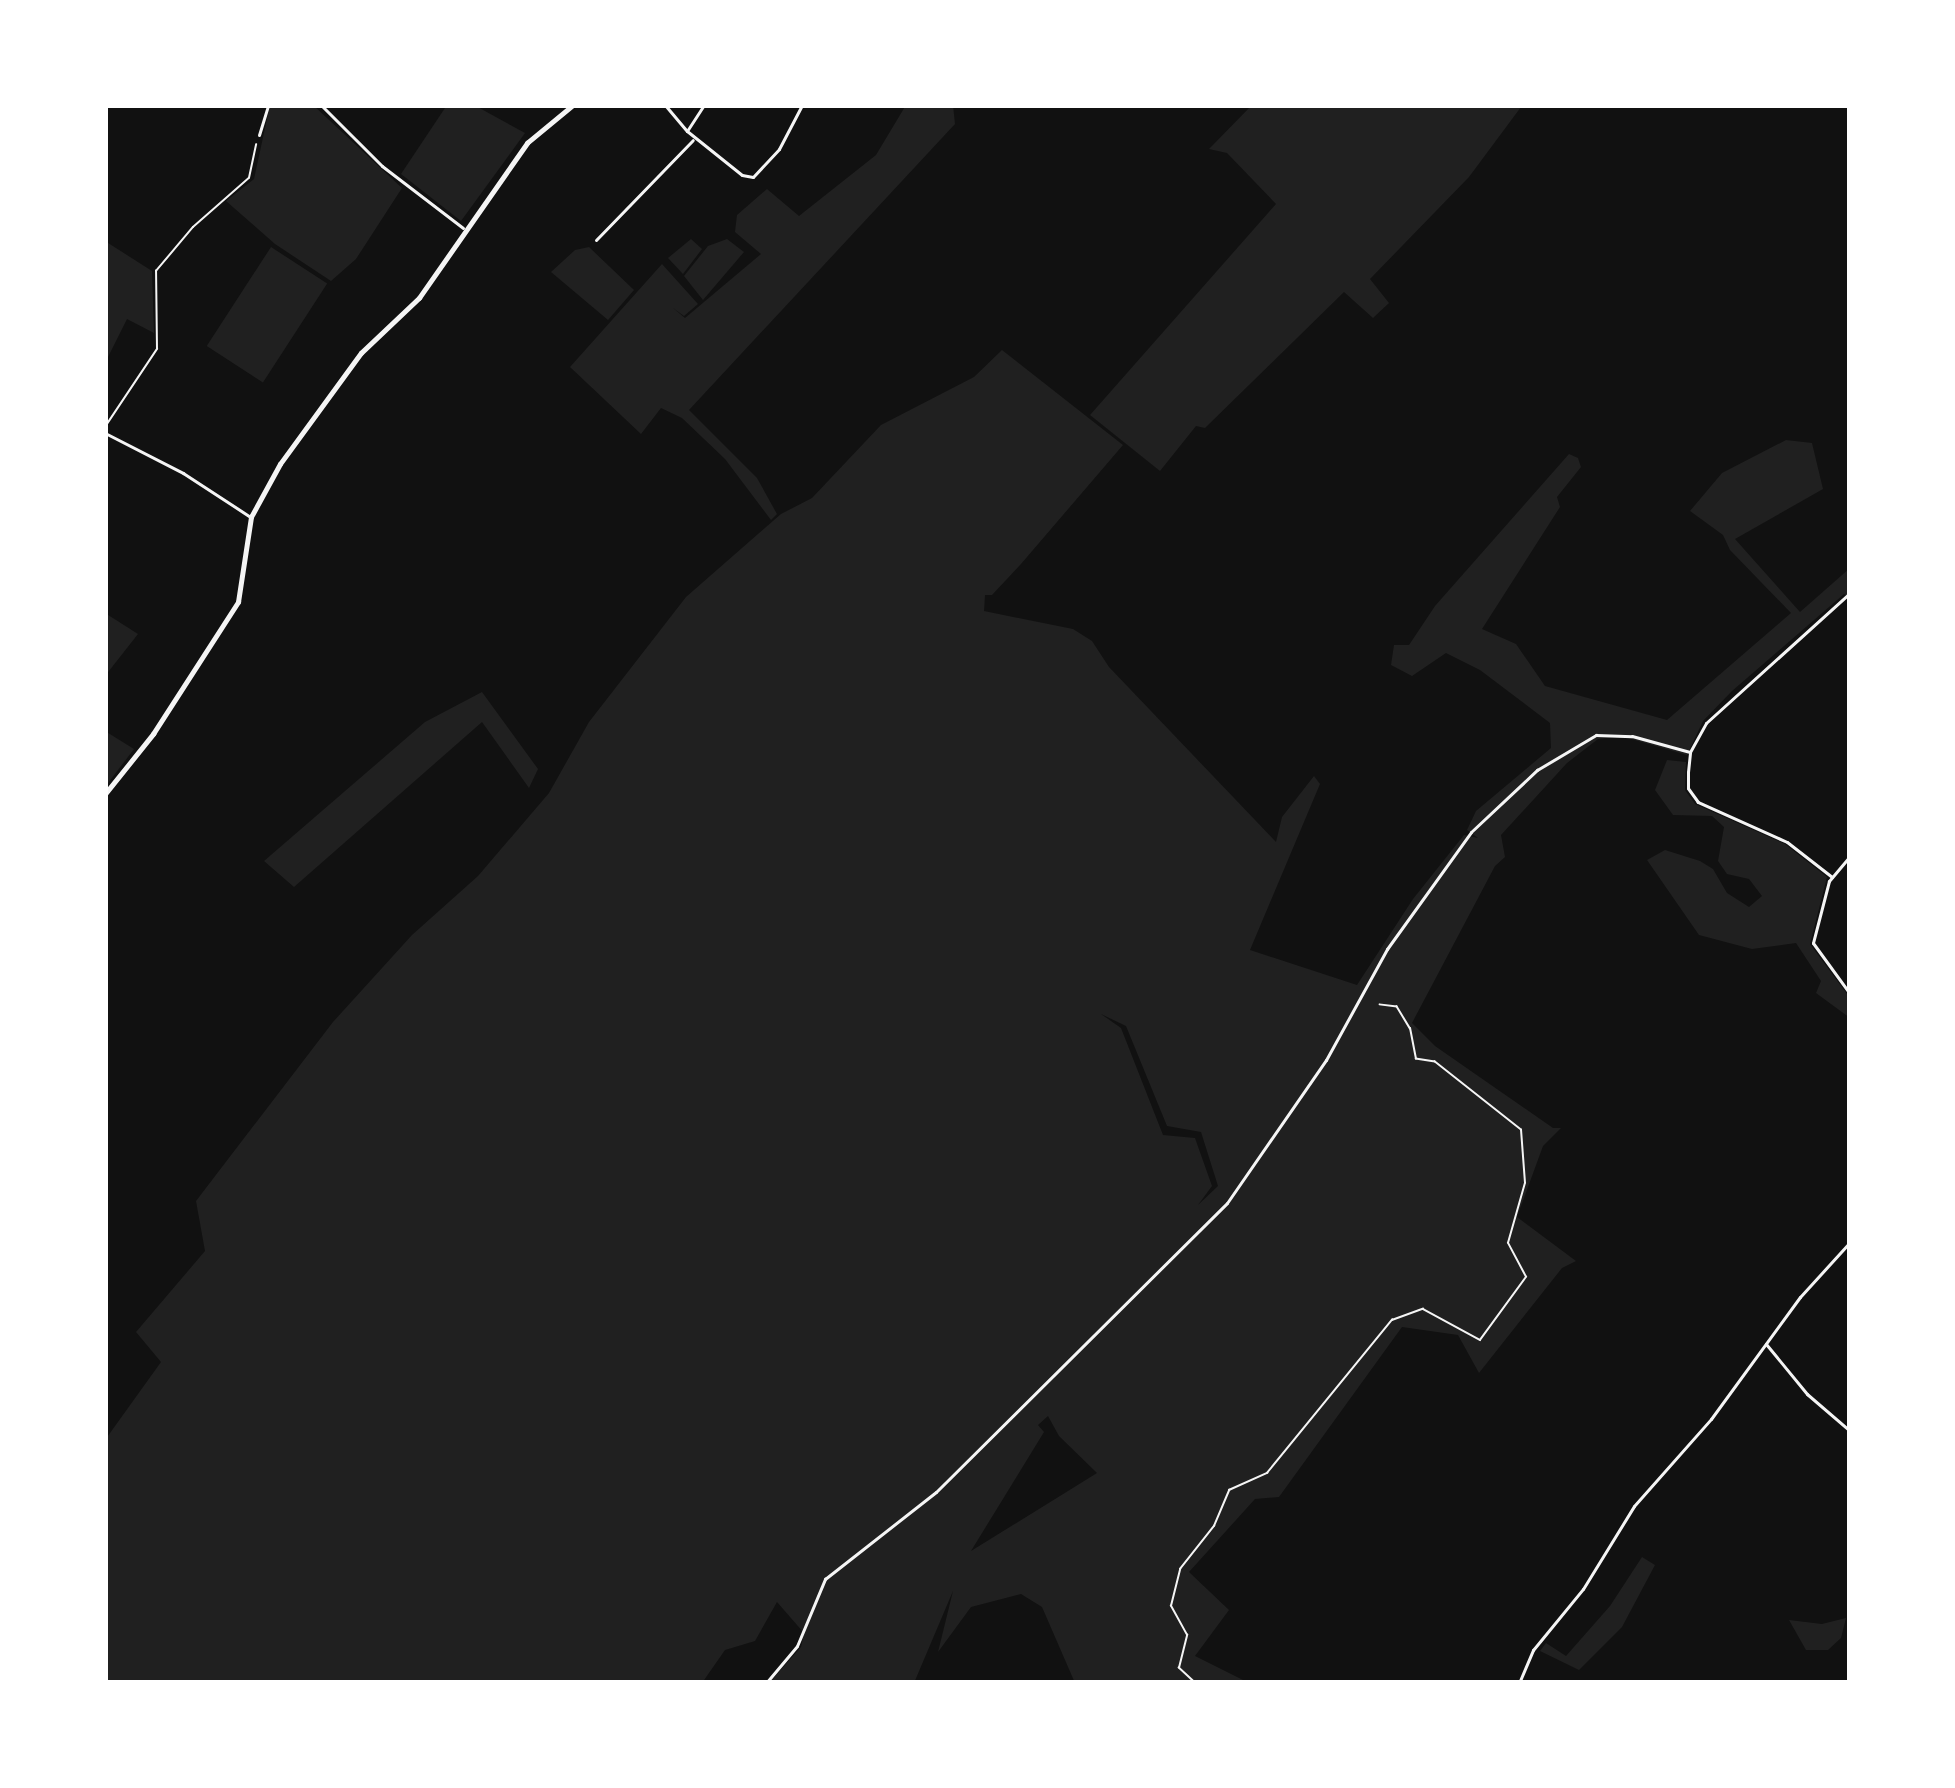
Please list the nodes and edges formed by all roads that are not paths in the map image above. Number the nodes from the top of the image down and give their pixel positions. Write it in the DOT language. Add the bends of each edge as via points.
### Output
graph roads {
  1 [pos="268,105"];
  2 [pos="320,105"];
  3 [pos="573,105"];
  4 [pos="665,105"];
  5 [pos="704,105"];
  6 [pos="802,105"];
  7 [pos="688,131"];
  8 [pos="259,135"];
  9 [pos="695,139"];
  10 [pos="463,228"];
  11 [pos="596,240"];
  12 [pos="105,429"];
  13 [pos="251,517"];
  14 [pos="1850,593"];
  15 [pos="1690,752"];
  16 [pos="105,794"];
  17 [pos="1850,856"];
  18 [pos="1832,877"];
  19 [pos="1850,994"];
  20 [pos="1850,1242"];
  21 [pos="1765,1342"];
  22 [pos="1850,1431"];
  23 [pos="766,1683"];
  24 [pos="1519,1683"];
  1 -- 8 [label="street"];
  2 -- 10 [label="street"];
  3 -- 10 [label="street" via="526,143"];
  4 -- 7 [label="street"];
  5 -- 7 [label="street"];
  6 -- 9 [label="street" via="753,177"];
  7 -- 9 [label="street"];
  9 -- 11 [label="street"];
  10 -- 13 [label="street" via="419,298 361,353"];
  12 -- 13 [label="street"];
  13 -- 16 [label="street" via="231,615"];
  14 -- 15 [label="street" via="1734,694"];
  15 -- 18 [label="street" via="1688,788 1698,802 1787,842"];
  15 -- 23 [label="street" via="1596,735 1537,770 1471,832 1227,1203 936,1492 825,1579 797,1646"];
  17 -- 18 [label="street"];
  18 -- 19 [label="street" via="1813,944"];
  20 -- 21 [label="street"];
  21 -- 22 [label="street"];
  21 -- 24 [label="street" via="1712,1419 1634,1505 1583,1589 1533,1650"];
}
